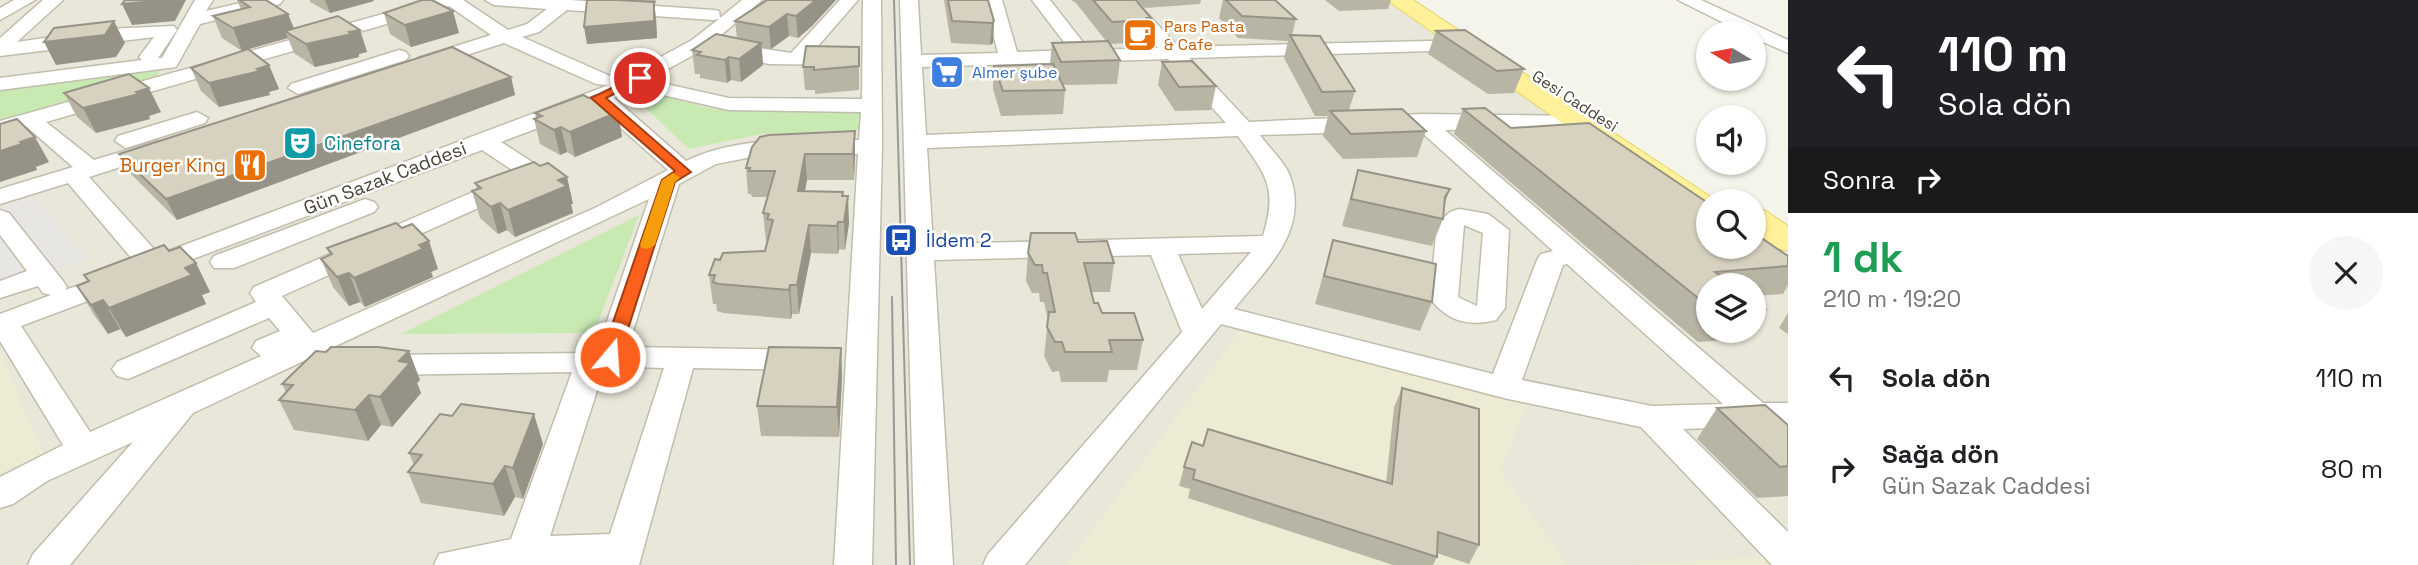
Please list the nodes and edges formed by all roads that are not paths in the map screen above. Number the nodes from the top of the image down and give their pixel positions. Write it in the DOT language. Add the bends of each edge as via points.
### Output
graph roads {
  1 [pos="26,0"];
  2 [pos="54,0"];
  3 [pos="204,0"];
  4 [pos="274,0"];
  5 [pos="452,0"];
  6 [pos="494,0"];
  7 [pos="753,0"];
  8 [pos="849,0"];
  9 [pos="872,0"];
  10 [pos="909,0"];
  11 [pos="993,0"];
  12 [pos="1041,0"];
  13 [pos="1125,0"];
  14 [pos="1398,0"];
  15 [pos="1422,0"];
  16 [pos="1687,0"];
  17 [pos="543,2"];
  18 [pos="563,5"];
  19 [pos="635,5"];
  20 [pos="721,8"];
  21 [pos="0,17"];
  22 [pos="28,20"];
  23 [pos="193,20"];
  24 [pos="1300,33"];
  25 [pos="506,37"];
  26 [pos="372,39"];
  27 [pos="699,44"];
  28 [pos="1464,44"];
  29 [pos="1788,47"];
  30 [pos="1319,49"];
  31 [pos="0,50"];
  32 [pos="1171,53"];
  33 [pos="1084,56"];
  34 [pos="149,57"];
  35 [pos="1009,58"];
  36 [pos="795,60"];
  37 [pos="872,61"];
  38 [pos="912,61"];
  39 [pos="169,62"];
  40 [pos="631,82"];
  41 [pos="0,84"];
  42 [pos="156,88"];
  43 [pos="600,89"];
  44 [pos="299,97"];
  45 [pos="872,106"];
  46 [pos="1422,121"];
  47 [pos="1576,121"];
  48 [pos="36,124"];
  49 [pos="221,127"];
  50 [pos="0,128"];
  51 [pos="1246,132"];
  52 [pos="0,142"];
  53 [pos="916,142"];
  54 [pos="492,147"];
  55 [pos="871,147"];
  56 [pos="80,167"];
  57 [pos="676,176"];
  58 [pos="1710,189"];
  59 [pos="0,197"];
  60 [pos="1696,202"];
  61 [pos="0,218"];
  62 [pos="1766,226"];
  63 [pos="1788,241"];
  64 [pos="1273,244"];
  65 [pos="1161,246"];
  66 [pos="1766,249"];
  67 [pos="921,252"];
  68 [pos="1573,253"];
  69 [pos="143,254"];
  70 [pos="215,255"];
  71 [pos="1788,264"];
  72 [pos="48,281"];
  73 [pos="0,290"];
  74 [pos="269,299"];
  75 [pos="1491,308"];
  76 [pos="1,318"];
  77 [pos="1529,320"];
  78 [pos="1206,323"];
  79 [pos="601,360"];
  80 [pos="862,361"];
  81 [pos="272,366"];
  82 [pos="128,369"];
  83 [pos="678,370"];
  84 [pos="1504,387"];
  85 [pos="171,402"];
  86 [pos="1772,415"];
  87 [pos="1652,418"];
  88 [pos="84,450"];
  89 [pos="0,494"];
  90 [pos="1788,556"];
  91 [pos="623,557"];
  92 [pos="524,559"];
  93 [pos="47,565"];
  94 [pos="453,565"];
  95 [pos="853,565"];
  96 [pos="934,565"];
  97 [pos="1002,565"];
  1 -- 21 [label="street"];
  2 -- 22 [label="street"];
  3 -- 23 [label="street"];
  4 -- 23 [label="street"];
  5 -- 25 [label="street"];
  5 -- 42 [label="street"];
  6 -- 17 [label="street"];
  7 -- 27 [label="street, Gün Sazak Caddesi"];
  8 -- 36 [label="street"];
  9 -- 37 [label="street"];
  10 -- 38 [label="street"];
  11 -- 35 [label="street"];
  12 -- 33 [label="street"];
  13 -- 32 [label="street"];
  14 -- 28 [label="main road, Gesi Caddesi"];
  15 -- 58 [label="main road, Gesi Caddesi"];
  16 -- 29 [label="street"];
  17 -- 18 [label="street"];
  18 -- 19 [label="street"];
  18 -- 25 [label="street" via="533,28"];
  19 -- 20 [label="street"];
  20 -- 43 [label="street, Gün Sazak Caddesi"];
  21 -- 22 [label="street"];
  22 -- 31 [label="street"];
  23 -- 39 [label="street"];
  24 -- 30 [label="street"];
  25 -- 43 [label="street"];
  25 -- 44 [label="street"];
  26 -- 44 [label="street" via="400,56"];
  27 -- 36 [label="street"];
  27 -- 40 [label="street, Gün Sazak Caddesi"];
  28 -- 30 [label="street"];
  28 -- 47 [label="main road, Gesi Caddesi"];
  30 -- 32 [label="street"];
  31 -- 34 [label="street" via="168,30"];
  32 -- 33 [label="street"];
  32 -- 51 [label="street"];
  33 -- 35 [label="street"];
  35 -- 38 [label="street"];
  36 -- 37 [label="street"];
  37 -- 45 [label="street"];
  38 -- 53 [label="street"];
  39 -- 41 [label="street"];
  39 -- 42 [label="street"];
  40 -- 43 [label="street, Gün Sazak Caddesi"];
  40 -- 45 [label="street" via="729,104"];
  42 -- 44 [label="street" via="273,70"];
  42 -- 48 [label="street"];
  42 -- 56 [label="street" via="197,118"];
  43 -- 54 [label="street, Gün Sazak Caddesi"];
  43 -- 57 [label="street"];
  43 -- 69 [label="street, Gün Sazak Caddesi"];
  45 -- 55 [label="street"];
  46 -- 47 [label="street"];
  46 -- 51 [label="street"];
  46 -- 68 [label="street"];
  47 -- 60 [label="main road, Gesi Caddesi"];
  48 -- 50 [label="street"];
  48 -- 52 [label="street"];
  48 -- 56 [label="street"];
  49 -- 56 [label="street"];
  51 -- 53 [label="street"];
  51 -- 64 [label="street" via="1282,188 1283,221"];
  53 -- 67 [label="street"];
  54 -- 70 [label="street, Gün Sazak Caddesi"];
  54 -- 74 [label="street" via="534,174"];
  55 -- 57 [label="street" via="749,149 709,159"];
  55 -- 80 [label="street"];
  56 -- 59 [label="street"];
  56 -- 69 [label="street"];
  57 -- 79 [label="street"];
  57 -- 81 [label="street"];
  61 -- 72 [label="street"];
  62 -- 63 [label="main road"];
  64 -- 65 [label="street"];
  64 -- 78 [label="street"];
  65 -- 67 [label="street"];
  65 -- 78 [label="street"];
  66 -- 71 [label="main road"];
  67 -- 96 [label="street"];
  68 -- 77 [label="street" via="1551,260"];
  68 -- 86 [label="street"];
  69 -- 72 [label="street, Gün Sazak Caddesi"];
  70 -- 74 [label="street"];
  70 -- 76 [label="street"];
  72 -- 73 [label="street"];
  72 -- 76 [label="street, Gün Sazak Caddesi"];
  74 -- 82 [label="street"];
  74 -- 85 [label="street" via="299,334"];
  75 -- 77 [label="street"];
  76 -- 88 [label="street"];
  77 -- 84 [label="street"];
  78 -- 84 [label="street"];
  78 -- 97 [label="street"];
  79 -- 80 [label="street"];
  79 -- 81 [label="street"];
  79 -- 92 [label="street"];
  80 -- 95 [label="street"];
  81 -- 85 [label="street"];
  83 -- 91 [label="street"];
  84 -- 87 [label="street"];
  85 -- 88 [label="street"];
  85 -- 93 [label="street"];
  86 -- 87 [label="street"];
  87 -- 90 [label="street"];
  88 -- 89 [label="street"];
  91 -- 92 [label="street"];
  92 -- 94 [label="street"];
}
